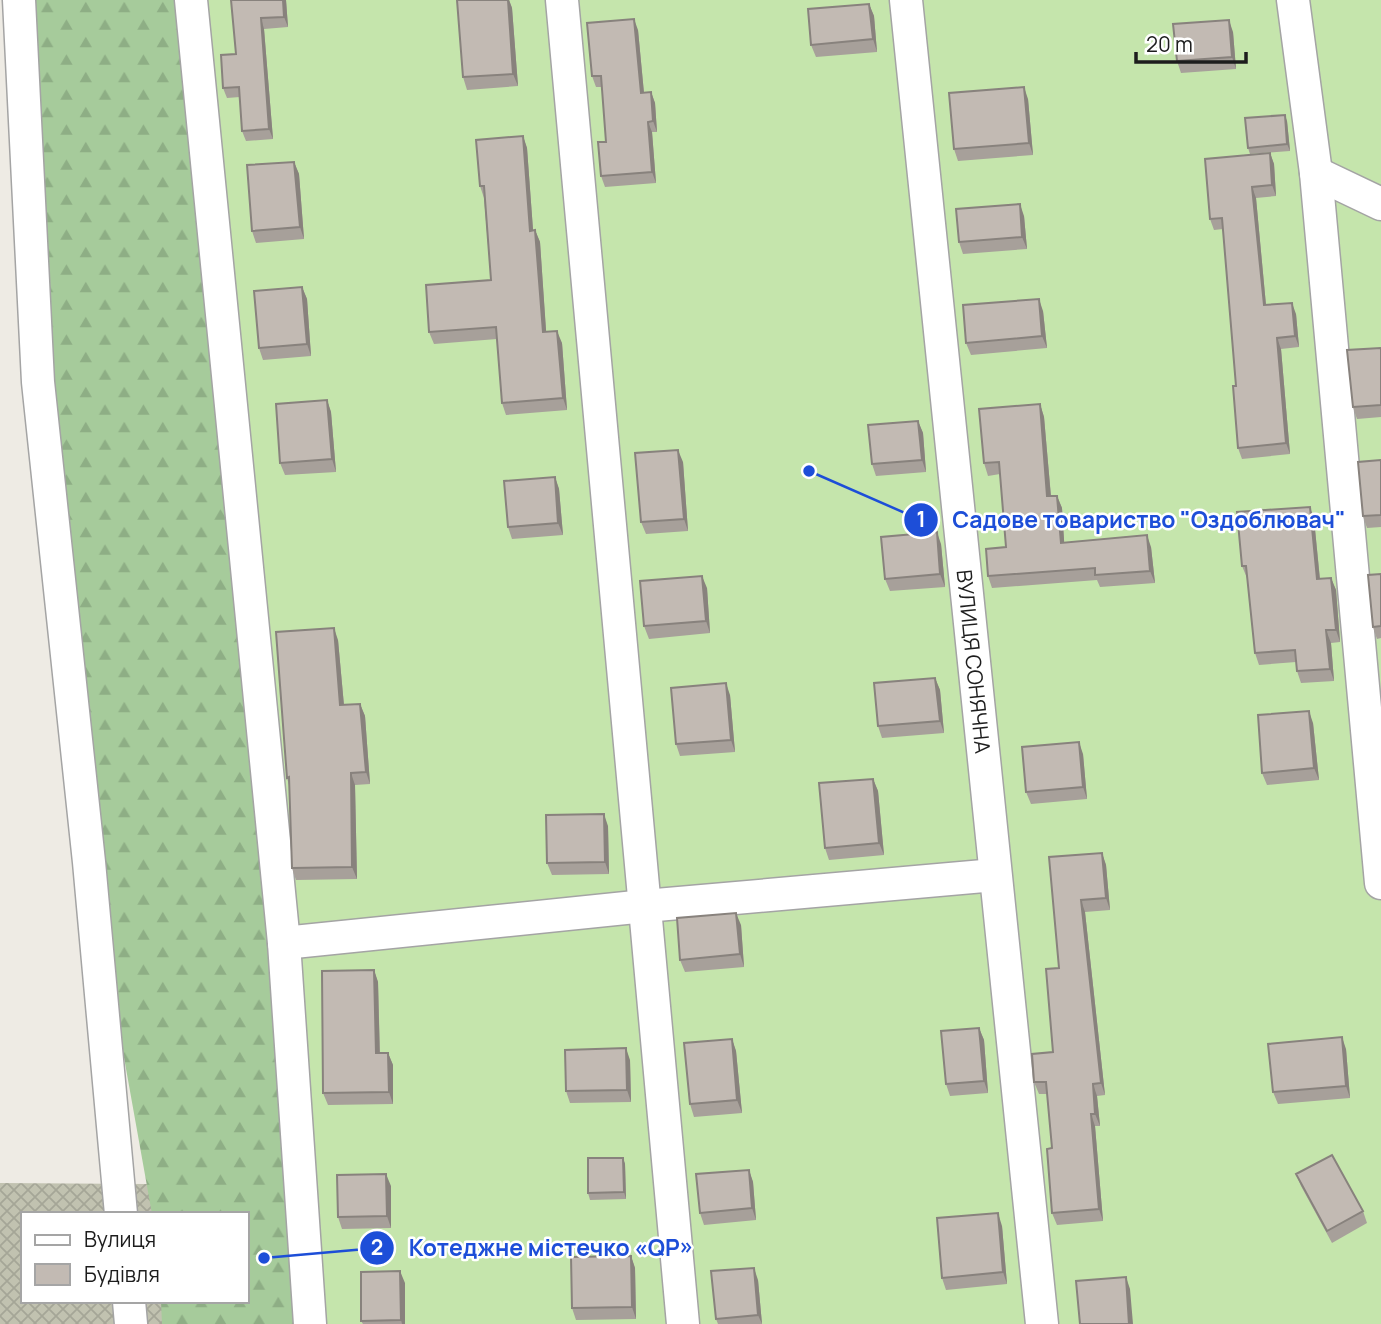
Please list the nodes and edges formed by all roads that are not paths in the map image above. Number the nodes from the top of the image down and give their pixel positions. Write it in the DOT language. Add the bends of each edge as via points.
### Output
graph roads {
  1 [pos="19,0"];
  2 [pos="191,0"];
  3 [pos="562,0"];
  4 [pos="906,0"];
  5 [pos="1293,0"];
  6 [pos="1316,173"];
  7 [pos="1381,204"];
  8 [pos="995,875"];
  9 [pos="1381,883"];
  10 [pos="645,906"];
  11 [pos="284,943"];
  12 [pos="121,1212"];
  13 [pos="129,1303"];
  14 [pos="131,1324"];
  15 [pos="310,1324"];
  16 [pos="683,1324"];
  17 [pos="1042,1324"];
  1 -- 12 [label="street" via="38,382"];
  2 -- 11 [label="street"];
  3 -- 10 [label="street"];
  4 -- 8 [label="street, ВУЛИЦЯ СОНЯЧНА"];
  5 -- 6 [label="street"];
  6 -- 7 [label="street"];
  6 -- 9 [label="street"];
  8 -- 10 [label="street"];
  8 -- 17 [label="street, ВУЛИЦЯ СОНЯЧНА"];
  10 -- 11 [label="street"];
  10 -- 16 [label="street"];
  11 -- 15 [label="street"];
  13 -- 14 [label="street"];
}
